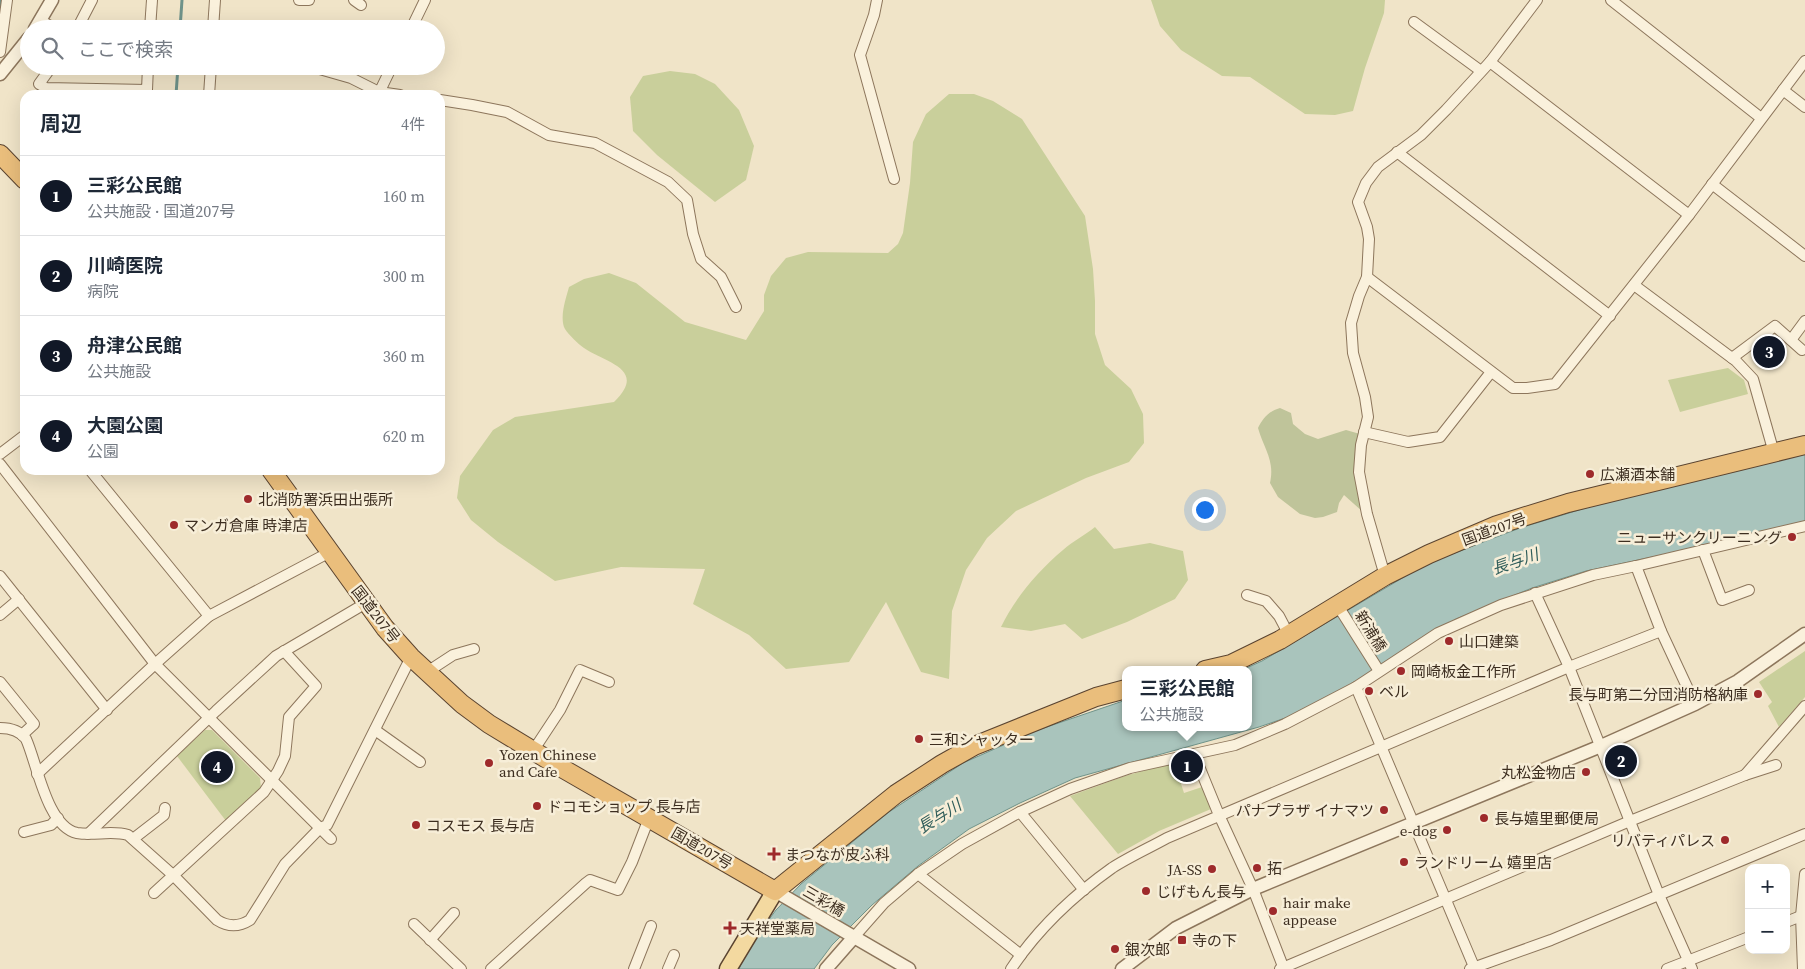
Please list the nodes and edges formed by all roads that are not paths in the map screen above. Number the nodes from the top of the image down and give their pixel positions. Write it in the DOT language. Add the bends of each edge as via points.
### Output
graph roads {
  1 [pos="7,0"];
  2 [pos="52,0"];
  3 [pos="92,0"];
  4 [pos="152,0"];
  5 [pos="215,0"];
  6 [pos="299,0"];
  7 [pos="309,0"];
  8 [pos="425,0"];
  9 [pos="877,0"];
  10 [pos="1537,0"];
  11 [pos="1611,0"];
  12 [pos="41,20"];
  13 [pos="82,20"];
  14 [pos="151,20"];
  15 [pos="214,20"];
  16 [pos="415,20"];
  17 [pos="1414,22"];
  18 [pos="20,49"];
  19 [pos="0,52"];
  20 [pos="1805,61"];
  21 [pos="1490,62"];
  22 [pos="1481,71"];
  23 [pos="0,74"];
  24 [pos="46,75"];
  25 [pos="148,75"];
  26 [pos="210,75"];
  27 [pos="342,75"];
  28 [pos="388,75"];
  29 [pos="147,90"];
  30 [pos="147,90"];
  31 [pos="209,90"];
  32 [pos="372,90"];
  33 [pos="381,90"];
  34 [pos="1783,90"];
  35 [pos="445,101"];
  36 [pos="1805,107"];
  37 [pos="1761,118"];
  38 [pos="1397,152"];
  39 [pos="0,154"];
  40 [pos="20,175"];
  41 [pos="894,179"];
  42 [pos="1712,184"];
  43 [pos="1689,215"];
  44 [pos="1805,256"];
  45 [pos="1367,277"];
  46 [pos="1634,285"];
  47 [pos="736,307"];
  48 [pos="1610,316"];
  49 [pos="1805,321"];
  50 [pos="1791,340"];
  51 [pos="1802,350"];
  52 [pos="1732,358"];
  53 [pos="1491,372"];
  54 [pos="1364,432"];
  55 [pos="20,439"];
  56 [pos="1805,445"];
  57 [pos="1774,453"];
  58 [pos="0,454"];
  59 [pos="0,464"];
  60 [pos="94,475"];
  61 [pos="275,475"];
  62 [pos="1805,526"];
  63 [pos="1703,550"];
  64 [pos="330,552"];
  65 [pos="1636,566"];
  66 [pos="0,576"];
  67 [pos="1385,576"];
  68 [pos="1749,590"];
  69 [pos="1535,593"];
  70 [pos="1247,595"];
  71 [pos="19,599"];
  72 [pos="366,603"];
  73 [pos="1339,608"];
  74 [pos="0,615"];
  75 [pos="209,616"];
  76 [pos="1661,631"];
  77 [pos="1805,634"];
  78 [pos="1289,635"];
  79 [pos="474,649"];
  80 [pos="284,651"];
  81 [pos="411,657"];
  82 [pos="155,664"];
  83 [pos="1222,666"];
  84 [pos="1569,667"];
  85 [pos="1378,670"];
  86 [pos="427,672"];
  87 [pos="0,682"];
  88 [pos="609,682"];
  89 [pos="1356,687"];
  90 [pos="1122,690"];
  91 [pos="1695,704"];
  92 [pos="1805,706"];
  93 [pos="107,710"];
  94 [pos="208,718"];
  95 [pos="0,728"];
  96 [pos="375,730"];
  97 [pos="22,735"];
  98 [pos="1601,746"];
  99 [pos="1380,747"];
  100 [pos="533,751"];
  101 [pos="1194,754"];
  102 [pos="420,762"];
  103 [pos="1776,765"];
  104 [pos="37,774"];
  105 [pos="1744,775"];
  106 [pos="271,781"];
  107 [pos="165,808"];
  108 [pos="1020,812"];
  109 [pos="1219,815"];
  110 [pos="58,818"];
  111 [pos="649,818"];
  112 [pos="1630,822"];
  113 [pos="1414,824"];
  114 [pos="320,828"];
  115 [pos="24,832"];
  116 [pos="88,834"];
  117 [pos="1805,834"];
  118 [pos="133,839"];
  119 [pos="331,839"];
  120 [pos="918,874"];
  121 [pos="1805,874"];
  122 [pos="174,876"];
  123 [pos="1253,889"];
  124 [pos="1084,890"];
  125 [pos="154,893"];
  126 [pos="779,893"];
  127 [pos="1659,895"];
  128 [pos="1446,898"];
  129 [pos="454,913"];
  130 [pos="1801,916"];
  131 [pos="1790,920"];
  132 [pos="414,924"];
  133 [pos="651,926"];
  134 [pos="851,936"];
  135 [pos="1745,939"];
  136 [pos="430,940"];
  137 [pos="674,955"];
  138 [pos="1021,955"];
  139 [pos="1690,965"];
  140 [pos="1282,968"];
  141 [pos="1473,968"];
  142 [pos="461,969"];
  143 [pos="491,969"];
  144 [pos="634,969"];
  145 [pos="668,969"];
  146 [pos="728,969"];
  147 [pos="826,969"];
  148 [pos="909,969"];
  149 [pos="1012,969"];
  150 [pos="1122,969"];
  151 [pos="1667,969"];
  152 [pos="1803,969"];
  1 -- 19 [label="street"];
  2 -- 12 [label="street"];
  3 -- 13 [label="street"];
  4 -- 14 [label="street"];
  5 -- 15 [label="street"];
  6 -- 7 [label="street"];
  8 -- 16 [label="street"];
  9 -- 41 [label="street" via="860,55"];
  10 -- 21 [label="street"];
  11 -- 37 [label="street"];
  17 -- 22 [label="street"];
  18 -- 23 [label="street"];
  20 -- 34 [label="street"];
  21 -- 22 [label="street"];
  21 -- 43 [label="street"];
  22 -- 38 [label="street" via="1421,135"];
  24 -- 29 [label="street" via="39,84 46,88"];
  25 -- 30 [label="street"];
  26 -- 31 [label="street"];
  27 -- 32 [label="street"];
  28 -- 33 [label="street"];
  34 -- 36 [label="street"];
  34 -- 37 [label="street"];
  35 -- 47 [label="street" via="507,112 549,135 595,143 668,182 687,200 701,259 721,277"];
  37 -- 42 [label="street"];
  38 -- 45 [label="street" via="1378,167 1358,202 1368,228"];
  38 -- 48 [label="street"];
  39 -- 40 [label="highway"];
  42 -- 43 [label="street"];
  42 -- 44 [label="street"];
  43 -- 46 [label="street"];
  45 -- 53 [label="street"];
  45 -- 54 [label="street" via="1351,323 1353,353 1368,418"];
  46 -- 48 [label="street"];
  46 -- 52 [label="street"];
  48 -- 53 [label="street" via="1555,384 1513,388"];
  49 -- 50 [label="street"];
  50 -- 51 [label="street"];
  50 -- 52 [label="street" via="1775,326"];
  52 -- 57 [label="street" via="1753,379"];
  53 -- 54 [label="street" via="1440,437 1408,442"];
  54 -- 67 [label="street" via="1359,472"];
  55 -- 58 [label="street"];
  56 -- 57 [label="highway, 国道207号"];
  57 -- 67 [label="highway, 国道207号" via="1568,504 1497,526"];
  59 -- 82 [label="street"];
  60 -- 75 [label="street"];
  61 -- 64 [label="highway, 国道207号"];
  62 -- 63 [label="street"];
  63 -- 65 [label="street"];
  63 -- 68 [label="street" via="1722,600"];
  64 -- 72 [label="highway, 国道207号"];
  64 -- 75 [label="street"];
  65 -- 69 [label="street"];
  65 -- 76 [label="street"];
  66 -- 71 [label="street"];
  67 -- 73 [label="highway, 国道207号"];
  69 -- 84 [label="street"];
  69 -- 85 [label="street" via="1438,633"];
  70 -- 78 [label="street" via="1266,601"];
  71 -- 74 [label="street"];
  71 -- 93 [label="street"];
  72 -- 80 [label="street"];
  72 -- 81 [label="highway, 国道207号"];
  73 -- 78 [label="highway, 国道207号"];
  73 -- 85 [label="street, 新浦橋"];
  75 -- 82 [label="street"];
  76 -- 84 [label="street"];
  76 -- 91 [label="street"];
  77 -- 91 [label="street" via="1738,681"];
  78 -- 83 [label="highway, 国道207号"];
  79 -- 86 [label="street" via="453,655"];
  80 -- 94 [label="street"];
  80 -- 106 [label="street" via="316,686 289,717 285,756"];
  81 -- 86 [label="highway, 国道207号"];
  81 -- 96 [label="street"];
  82 -- 93 [label="street"];
  82 -- 94 [label="street"];
  84 -- 98 [label="street"];
  84 -- 99 [label="street"];
  85 -- 89 [label="street"];
  86 -- 100 [label="highway, 国道207号" via="462,704"];
  87 -- 97 [label="street" via="34,724"];
  88 -- 100 [label="street" via="580,670 560,710"];
  89 -- 99 [label="street"];
  89 -- 101 [label="street" via="1285,724 1235,745"];
  90 -- 126 [label="highway" via="1096,696 974,746 942,764 896,794"];
  91 -- 98 [label="street"];
  92 -- 105 [label="street"];
  93 -- 104 [label="street"];
  94 -- 106 [label="street"];
  94 -- 116 [label="street"];
  95 -- 97 [label="street"];
  96 -- 102 [label="street"];
  96 -- 114 [label="street" via="327,825"];
  97 -- 104 [label="street" via="29,746"];
  98 -- 112 [label="street"];
  98 -- 113 [label="street"];
  99 -- 109 [label="street"];
  99 -- 113 [label="street"];
  100 -- 111 [label="highway, 国道207号"];
  101 -- 108 [label="street" via="1130,768 1070,789"];
  101 -- 109 [label="street"];
  103 -- 105 [label="street"];
  104 -- 110 [label="street"];
  105 -- 112 [label="street"];
  106 -- 114 [label="street"];
  106 -- 122 [label="street" via="264,792"];
  107 -- 118 [label="street" via="164,815"];
  108 -- 120 [label="street" via="962,844"];
  108 -- 124 [label="street"];
  109 -- 123 [label="street"];
  109 -- 124 [label="street" via="1114,867"];
  110 -- 115 [label="street" via="52,825"];
  110 -- 116 [label="street" via="75,832"];
  111 -- 126 [label="highway, 国道207号"];
  111 -- 143 [label="street" via="618,890 590,880 586,882"];
  112 -- 127 [label="street"];
  112 -- 128 [label="street"];
  113 -- 123 [label="street"];
  113 -- 128 [label="street"];
  114 -- 119 [label="street"];
  114 -- 122 [label="street" via="285,864 250,920 242,926 224,925 217,920"];
  116 -- 118 [label="street" via="122,833"];
  117 -- 127 [label="street"];
  118 -- 122 [label="street"];
  120 -- 134 [label="street"];
  120 -- 138 [label="street"];
  121 -- 130 [label="street"];
  122 -- 125 [label="street"];
  123 -- 140 [label="street"];
  123 -- 150 [label="street" via="1176,928"];
  124 -- 138 [label="street"];
  126 -- 134 [label="street, 三彩橋"];
  126 -- 146 [label="main road"];
  127 -- 139 [label="street"];
  127 -- 141 [label="street"];
  128 -- 140 [label="street"];
  128 -- 141 [label="street"];
  129 -- 136 [label="street"];
  130 -- 131 [label="street"];
  130 -- 152 [label="street"];
  132 -- 136 [label="street"];
  133 -- 144 [label="street"];
  134 -- 147 [label="street"];
  134 -- 148 [label="street, 三彩橋"];
  135 -- 139 [label="street"];
  136 -- 142 [label="street"];
  137 -- 145 [label="street"];
  138 -- 149 [label="street"];
  139 -- 151 [label="street"];
}
